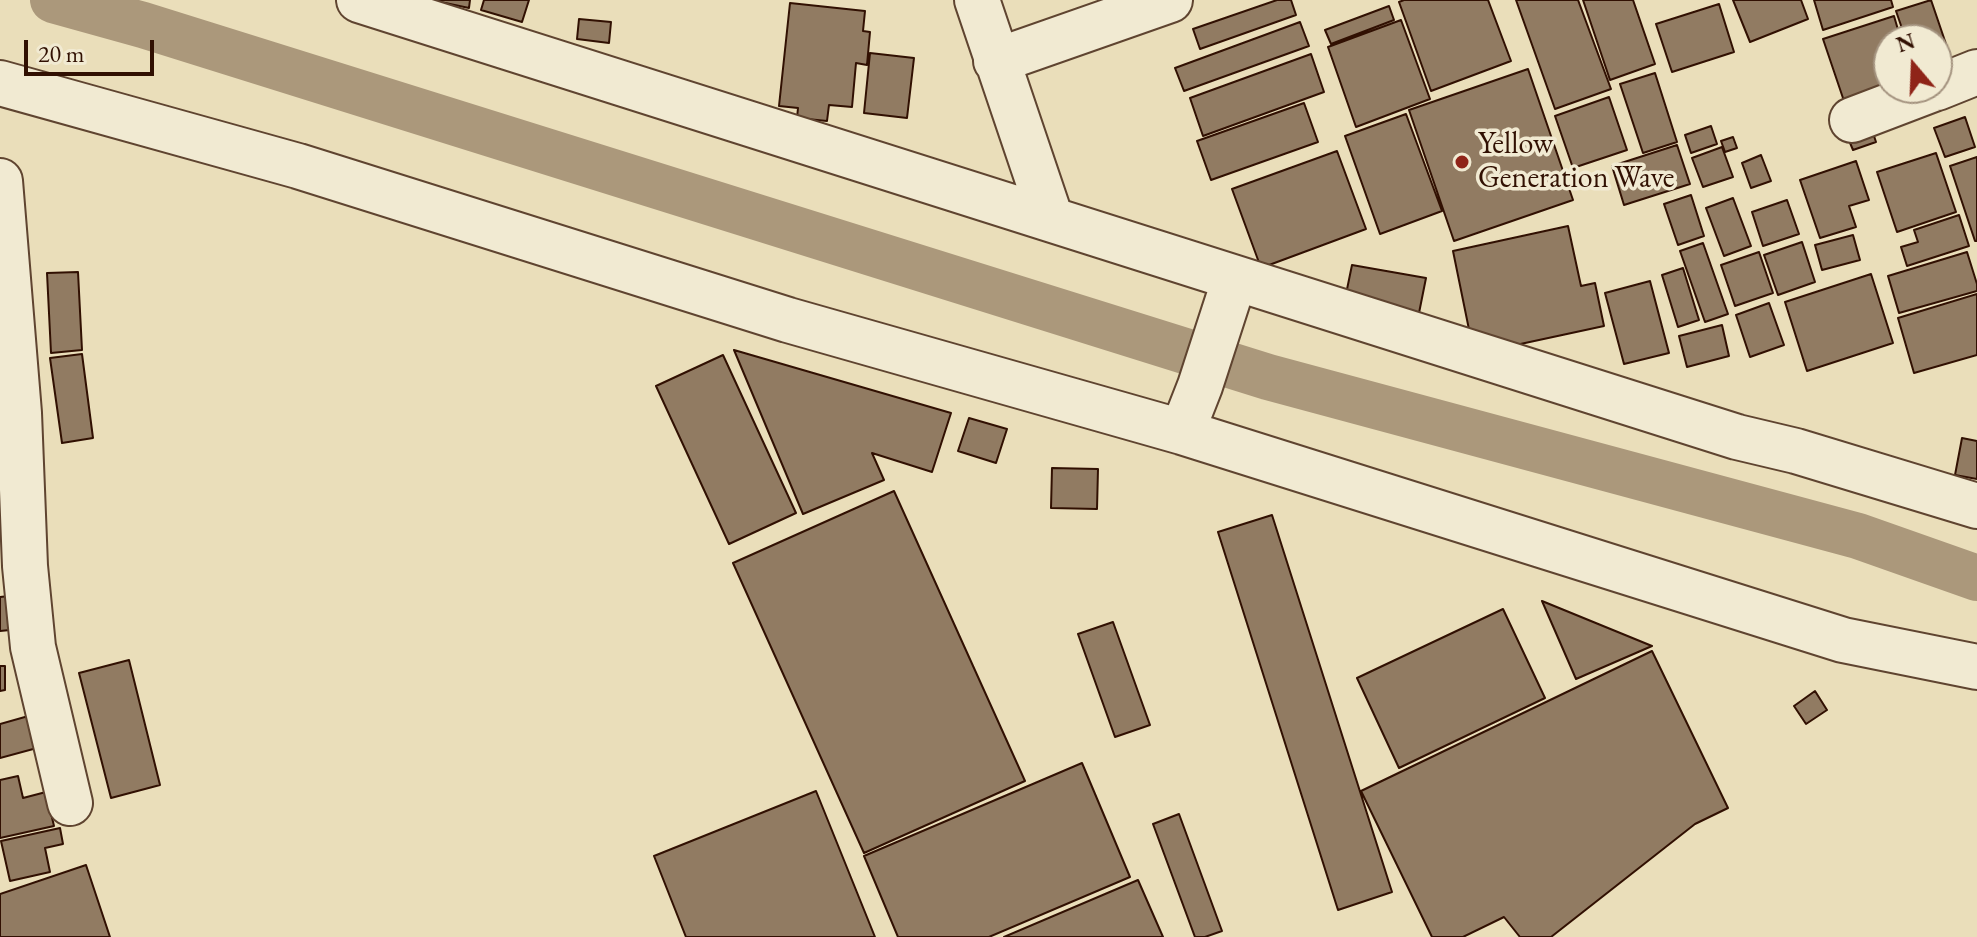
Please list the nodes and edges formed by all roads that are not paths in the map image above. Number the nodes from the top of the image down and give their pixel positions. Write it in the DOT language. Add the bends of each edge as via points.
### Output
graph roads {
  1 [pos="359,0"];
  2 [pos="977,0"];
  3 [pos="1170,0"];
  4 [pos="996,61"];
  5 [pos="1977,72"];
  6 [pos="1953,81"];
  7 [pos="0,83"];
  8 [pos="1894,104"];
  9 [pos="1852,120"];
  10 [pos="0,181"];
  11 [pos="1051,219"];
  12 [pos="1231,290"];
  13 [pos="1182,432"];
  14 [pos="1977,506"];
  15 [pos="1977,667"];
  16 [pos="70,803"];
  1 -- 11 [label="street"];
  2 -- 4 [label="street"];
  3 -- 4 [label="street"];
  4 -- 11 [label="street"];
  5 -- 6 [label="street"];
  7 -- 13 [label="street" via="298,166 788,320"];
  8 -- 9 [label="street"];
  10 -- 16 [label="street" via="33,647"];
  11 -- 12 [label="street"];
  12 -- 13 [label="street"];
  12 -- 14 [label="street"];
  13 -- 15 [label="street" via="1843,640"];
}
